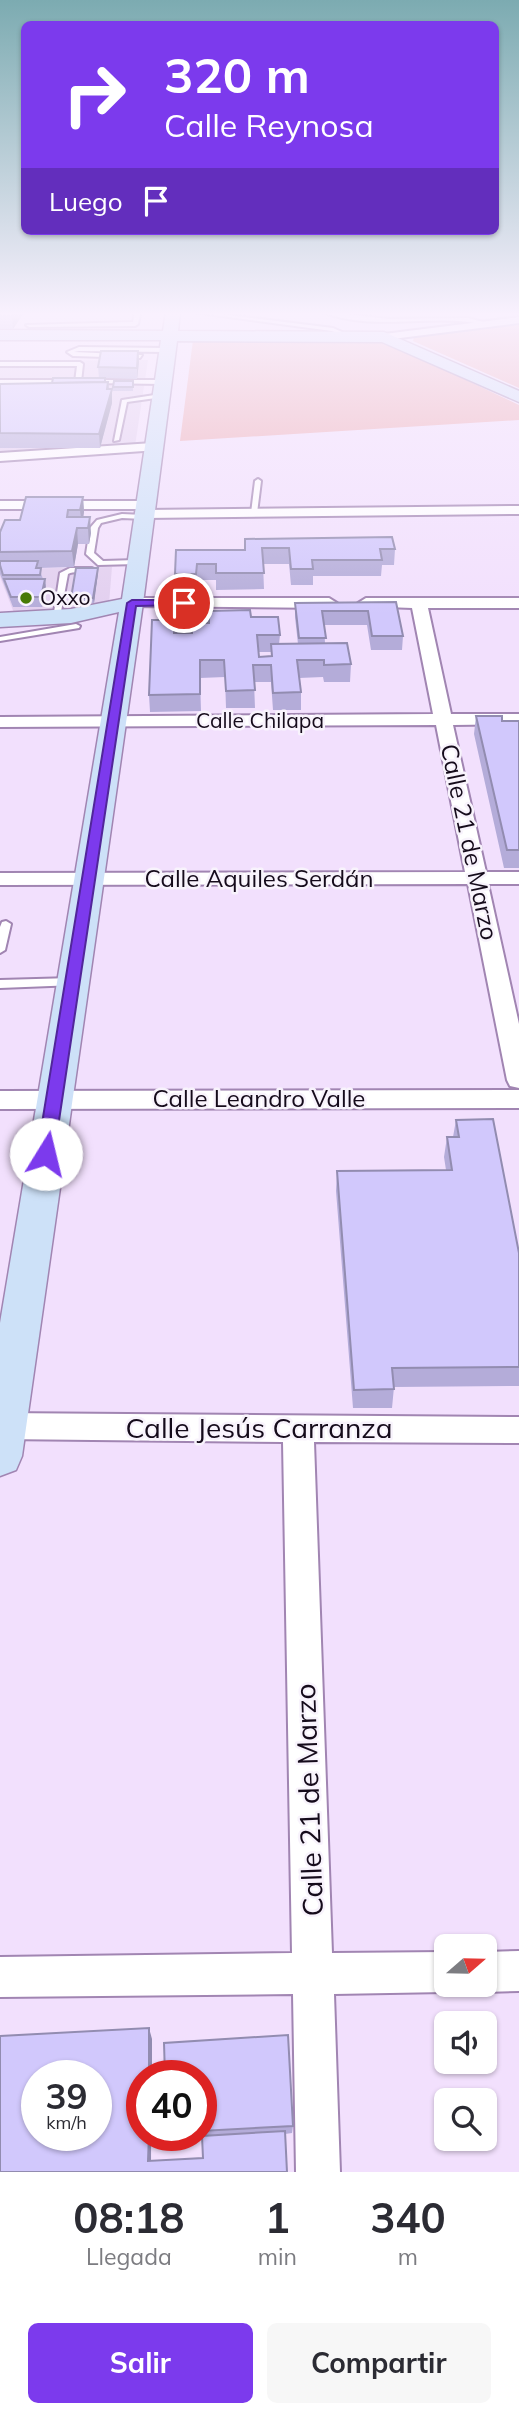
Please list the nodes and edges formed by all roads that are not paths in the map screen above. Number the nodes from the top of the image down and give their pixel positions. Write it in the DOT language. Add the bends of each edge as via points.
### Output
graph roads {
  1 [pos="122,412"];
  2 [pos="158,412"];
  3 [pos="116,440"];
  4 [pos="153,447"];
  5 [pos="0,457"];
  6 [pos="258,481"];
  7 [pos="0,505"];
  8 [pos="519,510"];
  9 [pos="144,512"];
  10 [pos="254,513"];
  11 [pos="137,562"];
  12 [pos="98,570"];
  13 [pos="132,603"];
  14 [pos="419,603"];
  15 [pos="519,603"];
  16 [pos="0,620"];
  17 [pos="58,620"];
  18 [pos="0,639"];
  19 [pos="110,645"];
  20 [pos="443,719"];
  21 [pos="519,719"];
  22 [pos="0,722"];
  23 [pos="113,722"];
  24 [pos="89,878"];
  25 [pos="519,878"];
  26 [pos="0,879"];
  27 [pos="477,879"];
  28 [pos="6,924"];
  29 [pos="0,950"];
  30 [pos="73,982"];
  31 [pos="0,984"];
  32 [pos="519,1080"];
  33 [pos="54,1099"];
  34 [pos="519,1099"];
  35 [pos="0,1100"];
  36 [pos="2,1426"];
  37 [pos="298,1428"];
  38 [pos="519,1430"];
  39 [pos="0,1456"];
  40 [pos="519,1971"];
  41 [pos="434,1972"];
  42 [pos="497,1972"];
  43 [pos="314,1973"];
  44 [pos="0,1976"];
  45 [pos="318,2172"];
  1 -- 3 [label="lane"];
  2 -- 4 [label="street"];
  4 -- 5 [label="street"];
  4 -- 9 [label="street"];
  6 -- 10 [label="lane"];
  7 -- 9 [label="street"];
  8 -- 10 [label="street"];
  9 -- 10 [label="street"];
  9 -- 11 [label="street"];
  9 -- 11 [label="lane" via="99,520 90,554 101,563"];
  11 -- 13 [label="street"];
  12 -- 17 [label="lane" via="64,573"];
  13 -- 14 [label="street"];
  13 -- 17 [label="street"];
  13 -- 19 [label="street"];
  14 -- 15 [label="street"];
  14 -- 20 [label="street, Calle 21 de Marzo"];
  16 -- 17 [label="street"];
  17 -- 18 [label="lane"];
  17 -- 19 [label="street"];
  19 -- 23 [label="street"];
  20 -- 21 [label="street, Calle Chilapa"];
  20 -- 23 [label="street, Calle Chilapa"];
  20 -- 27 [label="street, Calle 21 de Marzo"];
  22 -- 23 [label="street, Calle Chilapa"];
  23 -- 24 [label="street"];
  24 -- 26 [label="street, Calle Aquiles Serdán"];
  24 -- 27 [label="street, Calle Aquiles Serdán"];
  24 -- 30 [label="street"];
  25 -- 27 [label="street, Calle Aquiles Serdán"];
  27 -- 32 [label="street, Calle 21 de Marzo"];
  28 -- 29 [label="lane"];
  30 -- 31 [label="lane"];
  30 -- 33 [label="street"];
  33 -- 34 [label="street, Calle Leandro Valle"];
  33 -- 35 [label="street, Calle Leandro Valle"];
  33 -- 36 [label="street"];
  36 -- 37 [label="street, Calle Jesús Carranza"];
  36 -- 39 [label="street"];
  37 -- 38 [label="street, Calle Jesús Carranza"];
  37 -- 43 [label="street, Calle 21 de Marzo"];
  40 -- 42 [label="street"];
  41 -- 43 [label="street"];
  43 -- 44 [label="street"];
  43 -- 45 [label="street, Calle 21 de Marzo"];
}
